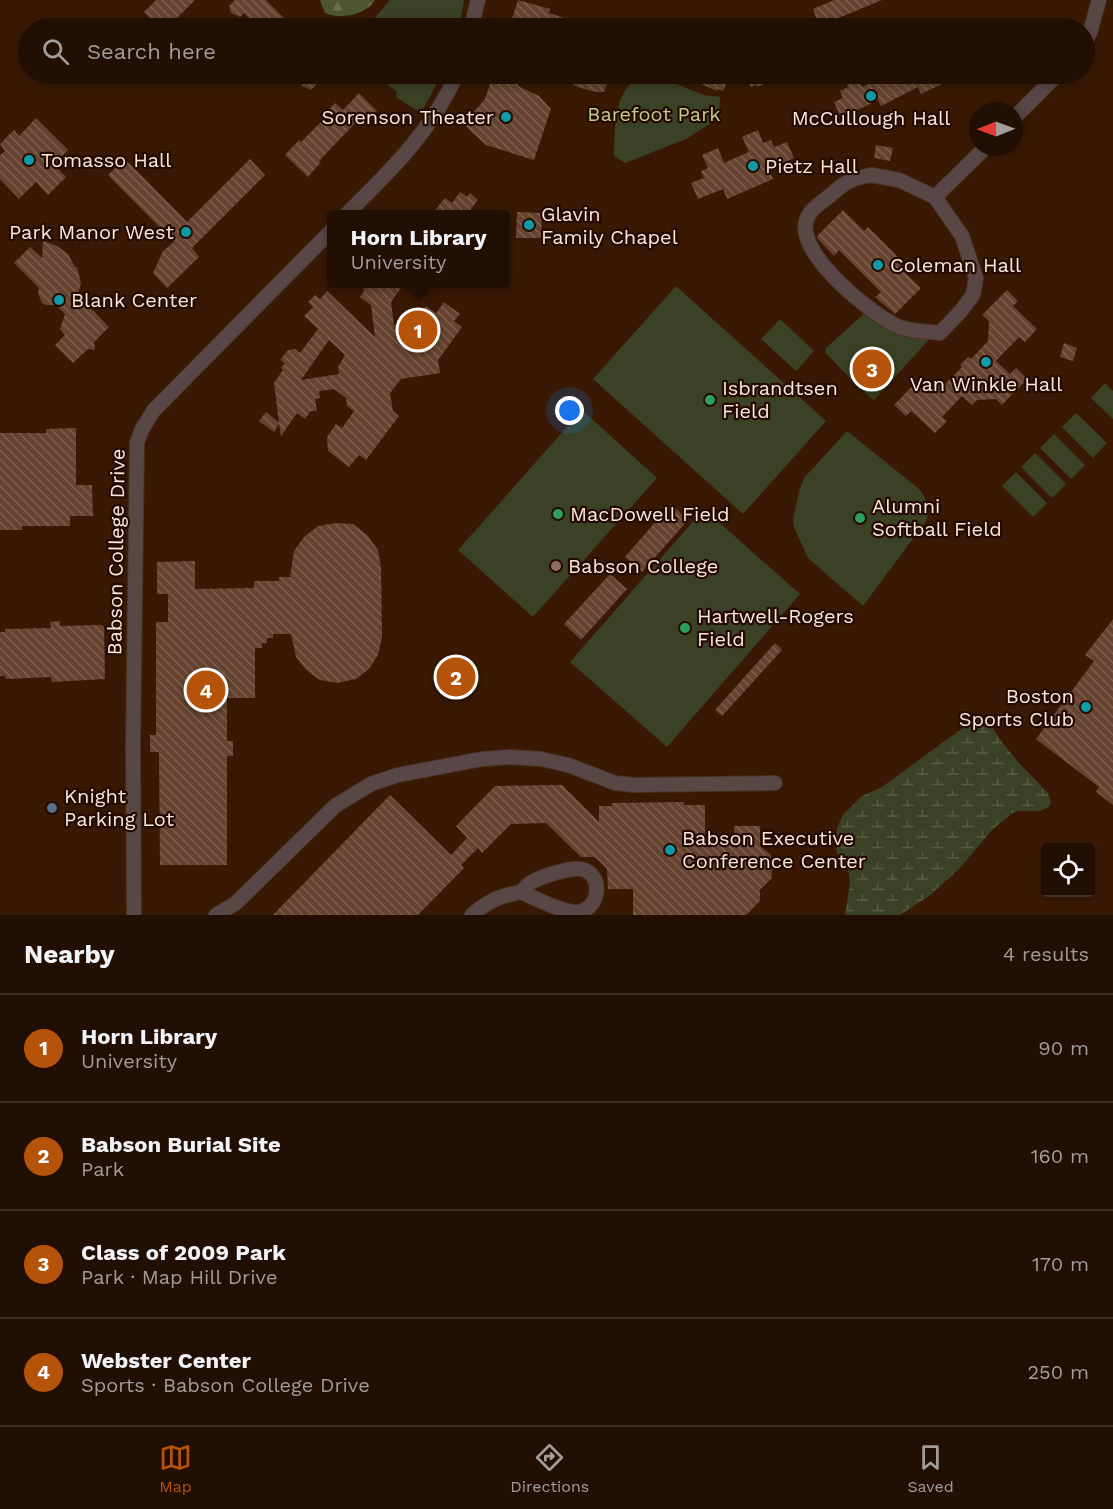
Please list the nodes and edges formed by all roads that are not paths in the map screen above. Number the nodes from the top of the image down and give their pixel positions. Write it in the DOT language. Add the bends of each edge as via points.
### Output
graph roads {
  1 [pos="478,0"];
  2 [pos="1099,0"];
  3 [pos="474,18"];
  4 [pos="1095,18"];
  5 [pos="452,84"];
  6 [pos="1048,84"];
  7 [pos="1023,109"];
  8 [pos="977,156"];
  9 [pos="935,197"];
  10 [pos="351,210"];
  11 [pos="327,235"];
  12 [pos="775,783"];
  13 [pos="520,892"];
  14 [pos="134,915"];
  15 [pos="216,915"];
  16 [pos="472,915"];
  1 -- 3 [label="street"];
  2 -- 4 [label="street"];
  5 -- 10 [label="street" via="429,126"];
  6 -- 7 [label="street"];
  8 -- 9 [label="street"];
  9 -- 9 [label="street" via="887,176 849,179 809,213 806,230 807,242 825,267 868,307 897,327 940,333 973,295 976,278 962,236"];
  11 -- 14 [label="street, Babson College Drive" via="154,410 137,443"];
  12 -- 15 [label="street" via="634,785 615,783 568,765 511,757 398,775 371,784 335,806 236,903"];
  13 -- 13 [label="street" via="574,912 593,904 597,886 584,869 574,869 530,882"];
  13 -- 16 [label="street" via="484,904"];
}
